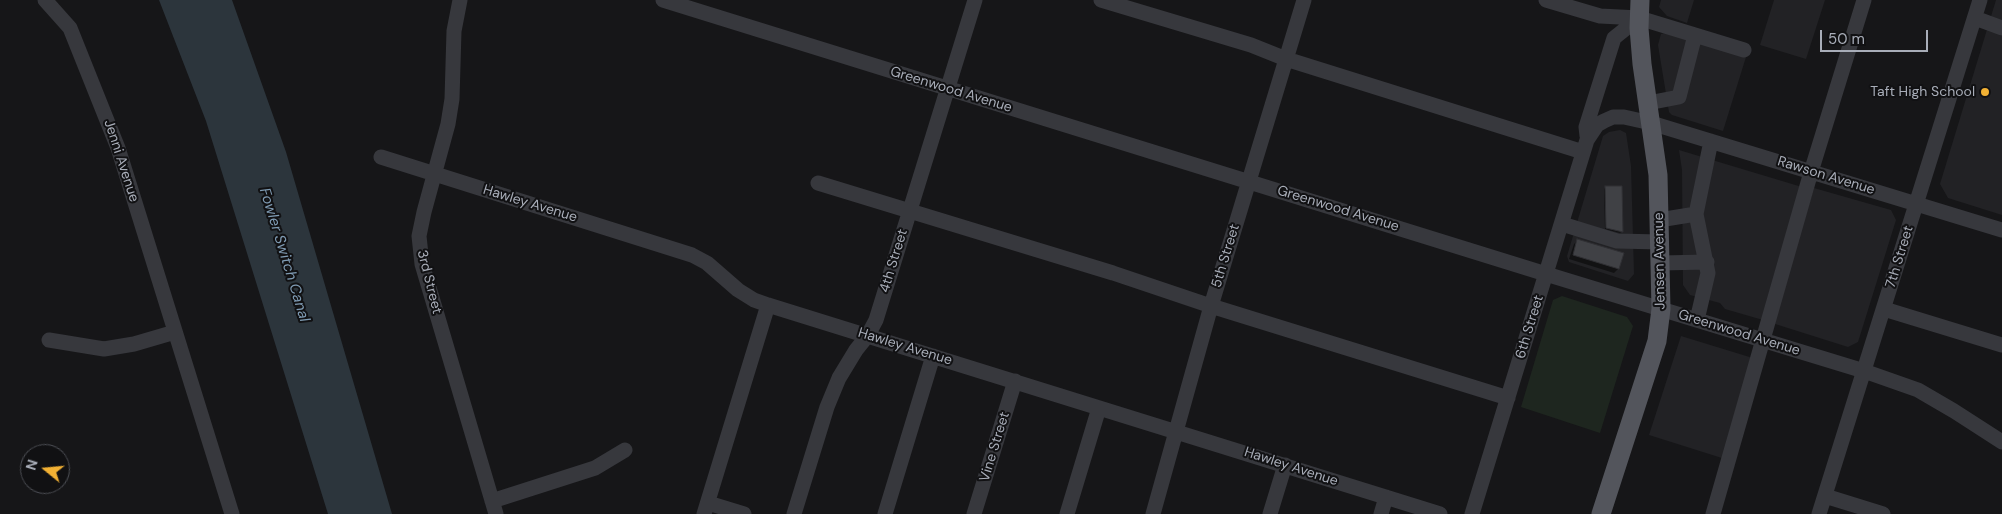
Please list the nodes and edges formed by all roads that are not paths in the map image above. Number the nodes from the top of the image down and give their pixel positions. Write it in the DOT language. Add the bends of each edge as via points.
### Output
graph roads {
  1 [pos="45,0"];
  2 [pos="460,0"];
  3 [pos="663,0"];
  4 [pos="975,0"];
  5 [pos="1101,0"];
  6 [pos="1304,0"];
  7 [pos="1546,0"];
  8 [pos="1864,0"];
  9 [pos="1975,5"];
  10 [pos="1640,9"];
  11 [pos="2002,28"];
  12 [pos="1695,35"];
  13 [pos="1744,50"];
  14 [pos="1286,59"];
  15 [pos="948,89"];
  16 [pos="1648,103"];
  17 [pos="1651,122"];
  18 [pos="1711,141"];
  19 [pos="1585,146"];
  20 [pos="381,157"];
  21 [pos="1811,172"];
  22 [pos="436,175"];
  23 [pos="1249,181"];
  24 [pos="818,183"];
  25 [pos="1917,204"];
  26 [pos="910,211"];
  27 [pos="1696,214"];
  28 [pos="1659,220"];
  29 [pos="1562,224"];
  30 [pos="2002,230"];
  31 [pos="1660,242"];
  32 [pos="1706,262"];
  33 [pos="1661,263"];
  34 [pos="1546,274"];
  35 [pos="768,305"];
  36 [pos="1211,306"];
  37 [pos="1662,309"];
  38 [pos="1884,309"];
  39 [pos="1697,320"];
  40 [pos="175,332"];
  41 [pos="868,336"];
  42 [pos="49,340"];
  43 [pos="1763,341"];
  44 [pos="2002,345"];
  45 [pos="933,356"];
  46 [pos="1864,371"];
  47 [pos="1015,381"];
  48 [pos="1508,398"];
  49 [pos="1099,408"];
  50 [pos="1176,431"];
  51 [pos="2002,442"];
  52 [pos="625,450"];
  53 [pos="1285,465"];
  54 [pos="1825,496"];
  55 [pos="1386,497"];
  56 [pos="494,507"];
  57 [pos="706,508"];
  58 [pos="232,514"];
  59 [pos="744,514"];
  60 [pos="794,514"];
  61 [pos="885,514"];
  62 [pos="974,514"];
  63 [pos="1067,514"];
  64 [pos="1153,514"];
  65 [pos="1270,514"];
  66 [pos="1381,514"];
  67 [pos="1440,514"];
  68 [pos="1472,514"];
  69 [pos="1601,514"];
  70 [pos="1713,514"];
  71 [pos="1819,514"];
  72 [pos="1883,514"];
  1 -- 40 [label="street, Jenni Avenue" via="70,28 101,102"];
  2 -- 22 [label="street, 3rd Street" via="454,31 451,107"];
  3 -- 15 [label="street, Greenwood Avenue"];
  4 -- 15 [label="street, 4th Street"];
  5 -- 14 [label="street"];
  6 -- 14 [label="street, 5th Street"];
  7 -- 10 [label="street" via="1600,16"];
  8 -- 21 [label="street"];
  9 -- 11 [label="street"];
  9 -- 25 [label="street, 7th Street"];
  10 -- 12 [label="street"];
  10 -- 16 [label="main road, Jensen Avenue" via="1642,64"];
  10 -- 19 [label="street, 6th Street" via="1614,38 1586,127"];
  12 -- 13 [label="street"];
  12 -- 16 [label="street" via="1679,97"];
  14 -- 19 [label="street"];
  14 -- 23 [label="street, 5th Street"];
  15 -- 23 [label="street, Greenwood Avenue"];
  15 -- 26 [label="street, 4th Street"];
  16 -- 17 [label="main road, Jensen Avenue"];
  17 -- 18 [label="street, Rawson Avenue"];
  17 -- 19 [label="street, 6th Street" via="1613,117 1597,125"];
  17 -- 28 [label="main road, Jensen Avenue" via="1658,175"];
  18 -- 21 [label="street, Rawson Avenue"];
  18 -- 27 [label="street"];
  19 -- 29 [label="street, 6th Street"];
  20 -- 22 [label="street, Hawley Avenue"];
  21 -- 25 [label="street, Rawson Avenue"];
  21 -- 43 [label="street"];
  22 -- 35 [label="street, Hawley Avenue" via="692,255 738,290"];
  22 -- 56 [label="street, 3rd Street" via="419,236 422,264"];
  23 -- 34 [label="street, Greenwood Avenue"];
  23 -- 36 [label="street, 5th Street"];
  24 -- 26 [label="street"];
  25 -- 30 [label="street, Rawson Avenue"];
  25 -- 38 [label="street, 7th Street"];
  26 -- 36 [label="street"];
  26 -- 41 [label="street, 4th Street"];
  27 -- 28 [label="street"];
  27 -- 32 [label="street"];
  28 -- 31 [label="main road, Jensen Avenue"];
  29 -- 31 [label="street" via="1617,241"];
  29 -- 34 [label="street, 6th Street"];
  31 -- 33 [label="main road, Jensen Avenue"];
  32 -- 33 [label="street"];
  32 -- 39 [label="street" via="1708,273"];
  33 -- 37 [label="main road, Jensen Avenue"];
  34 -- 37 [label="street, Greenwood Avenue"];
  34 -- 48 [label="street, 6th Street"];
  35 -- 41 [label="street, Hawley Avenue"];
  35 -- 57 [label="street"];
  36 -- 48 [label="street"];
  36 -- 50 [label="street, 5th Street"];
  37 -- 39 [label="street, Greenwood Avenue"];
  37 -- 69 [label="main road, Jensen Avenue" via="1657,341"];
  38 -- 44 [label="street"];
  38 -- 46 [label="street, 7th Street"];
  39 -- 43 [label="street, Greenwood Avenue"];
  40 -- 42 [label="street" via="104,349"];
  40 -- 58 [label="street, Jenni Avenue"];
  41 -- 45 [label="street, Hawley Avenue"];
  41 -- 60 [label="street, 4th Street" via="839,378"];
  43 -- 46 [label="street, Greenwood Avenue"];
  43 -- 70 [label="street"];
  45 -- 47 [label="street, Hawley Avenue"];
  45 -- 61 [label="street"];
  46 -- 51 [label="street, Greenwood Avenue" via="1918,390"];
  46 -- 54 [label="street, 7th Street"];
  47 -- 49 [label="street, Hawley Avenue"];
  47 -- 62 [label="street, Vine Street"];
  48 -- 68 [label="street, 6th Street"];
  49 -- 50 [label="street, Hawley Avenue"];
  49 -- 63 [label="street"];
  50 -- 53 [label="street, Hawley Avenue"];
  50 -- 64 [label="street, 5th Street"];
  52 -- 56 [label="street, 3rd Street" via="595,468"];
  53 -- 55 [label="street, Hawley Avenue"];
  53 -- 65 [label="street"];
  54 -- 71 [label="street, 7th Street"];
  54 -- 72 [label="street"];
  55 -- 66 [label="street"];
  55 -- 67 [label="street, Hawley Avenue"];
  57 -- 59 [label="street"];
}
